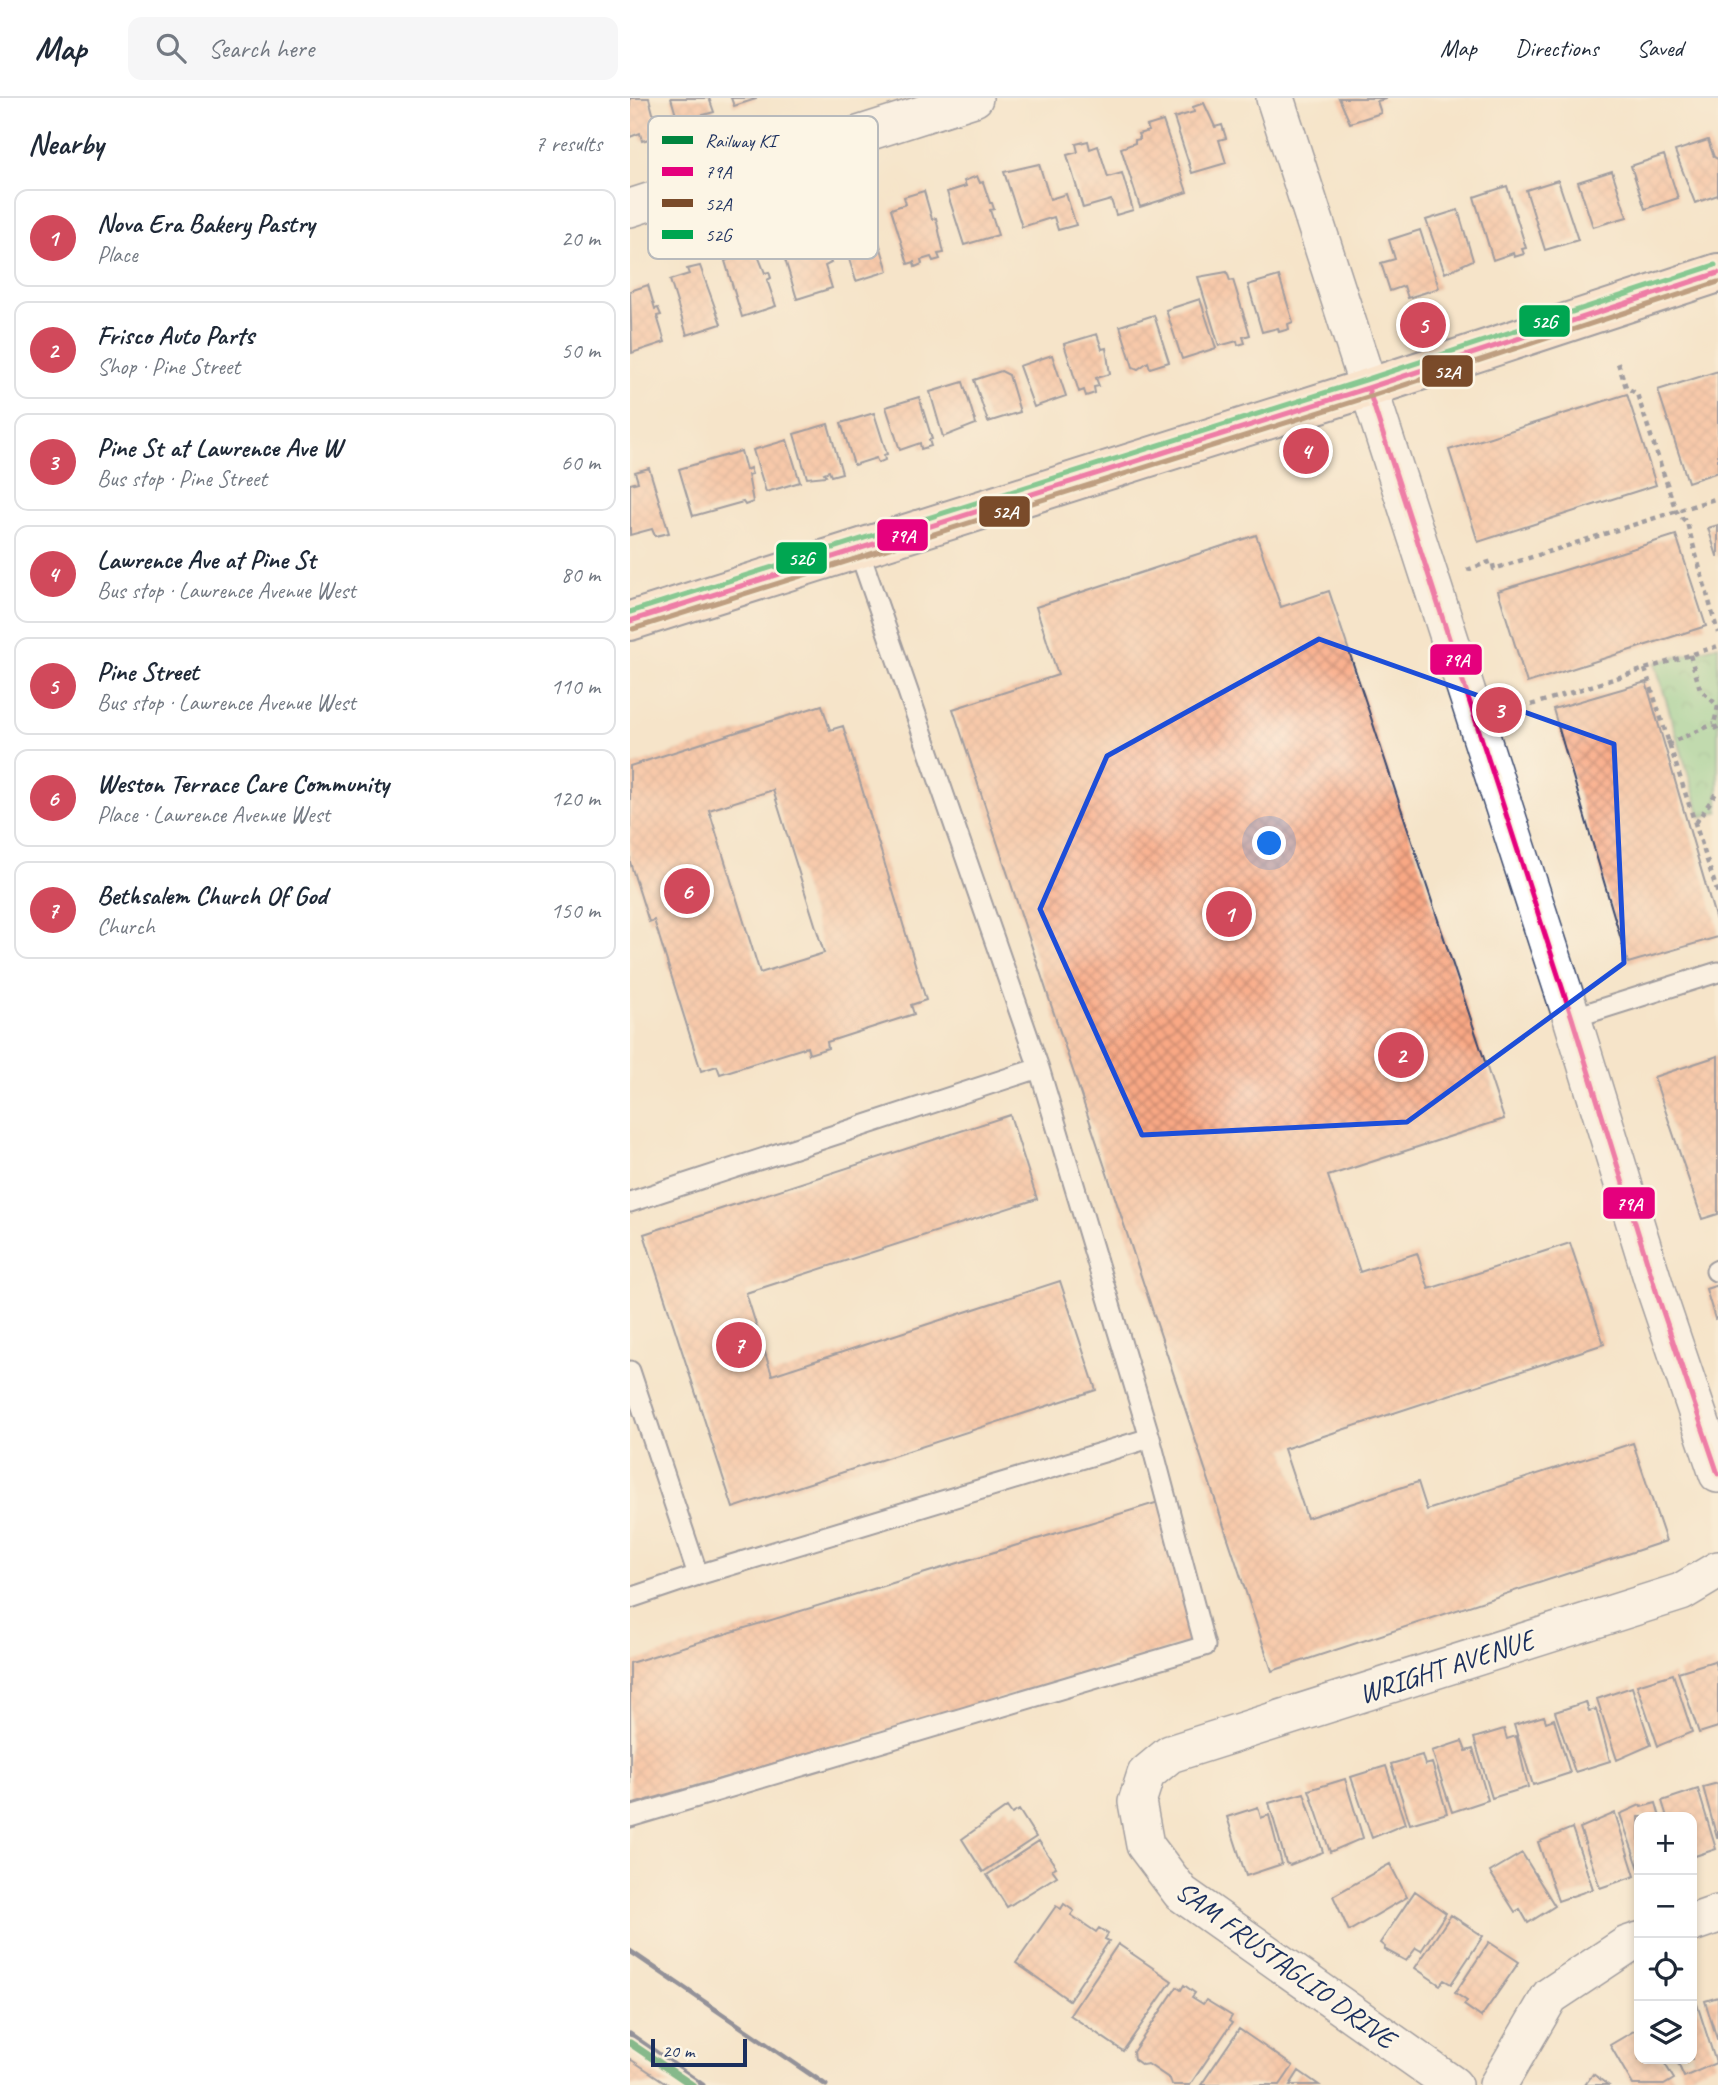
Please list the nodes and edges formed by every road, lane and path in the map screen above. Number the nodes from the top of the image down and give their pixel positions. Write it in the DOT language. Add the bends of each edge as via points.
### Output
graph roads {
  1 [pos="974,98"];
  2 [pos="1275,98"];
  3 [pos="878,129"];
  4 [pos="648,202"];
  5 [pos="630,208"];
  6 [pos="1718,273"];
  7 [pos="1618,363"];
  8 [pos="1368,388"];
  9 [pos="1718,498"];
  10 [pos="1676,512"];
  11 [pos="858,548"];
  12 [pos="1467,570"];
  13 [pos="630,621"];
  14 [pos="1718,633"];
  15 [pos="1718,646"];
  16 [pos="1690,655"];
  17 [pos="1645,669"];
  18 [pos="1718,706"];
  19 [pos="1512,711"];
  20 [pos="1714,724"];
  21 [pos="1718,731"];
  22 [pos="1667,744"];
  23 [pos="1718,790"];
  24 [pos="1695,824"];
  25 [pos="1718,894"];
  26 [pos="1718,972"];
  27 [pos="1572,1018"];
  28 [pos="1039,1068"];
  29 [pos="630,1202"];
  30 [pos="630,1371"];
  31 [pos="1150,1438"];
  32 [pos="1718,1474"];
  33 [pos="1718,1570"];
  34 [pos="698,1575"];
  35 [pos="630,1598"];
  36 [pos="1170,1754"];
  37 [pos="630,1817"];
  38 [pos="1718,1914"];
  39 [pos="1697,1921"];
  40 [pos="1634,1943"];
  41 [pos="1453,2085"];
  42 [pos="1498,2085"];
  1 -- 3 [label="street"];
  2 -- 8 [label="street"];
  4 -- 5 [label="street"];
  6 -- 8 [label="main road"];
  7 -- 10 [label="path" via="1626,387 1637,394"];
  8 -- 11 [label="main road"];
  8 -- 27 [label="street"];
  9 -- 10 [label="path"];
  10 -- 12 [label="path" via="1494,569 1492,561"];
  10 -- 14 [label="path" via="1687,523"];
  11 -- 13 [label="main road"];
  11 -- 28 [label="lane"];
  15 -- 16 [label="path"];
  16 -- 17 [label="path"];
  16 -- 18 [label="path" via="1700,689"];
  17 -- 19 [label="path"];
  17 -- 22 [label="path"];
  18 -- 20 [label="path"];
  20 -- 21 [label="path"];
  20 -- 22 [label="path"];
  22 -- 24 [label="path"];
  23 -- 24 [label="path"];
  24 -- 25 [label="path"];
  26 -- 27 [label="lane"];
  27 -- 32 [label="street"];
  28 -- 29 [label="lane"];
  28 -- 31 [label="lane"];
  30 -- 34 [label="lane"];
  31 -- 34 [label="lane"];
  31 -- 37 [label="lane" via="1205,1646"];
  33 -- 36 [label="street, WRIGHT AVENUE" via="1681,1592"];
  34 -- 35 [label="lane"];
  36 -- 41 [label="street, SAM FRUSTAGLIO DRIVE" via="1146,1774 1137,1802 1145,1845 1181,1894"];
  38 -- 39 [label="street"];
  40 -- 42 [label="street" via="1550,1996"];
}
